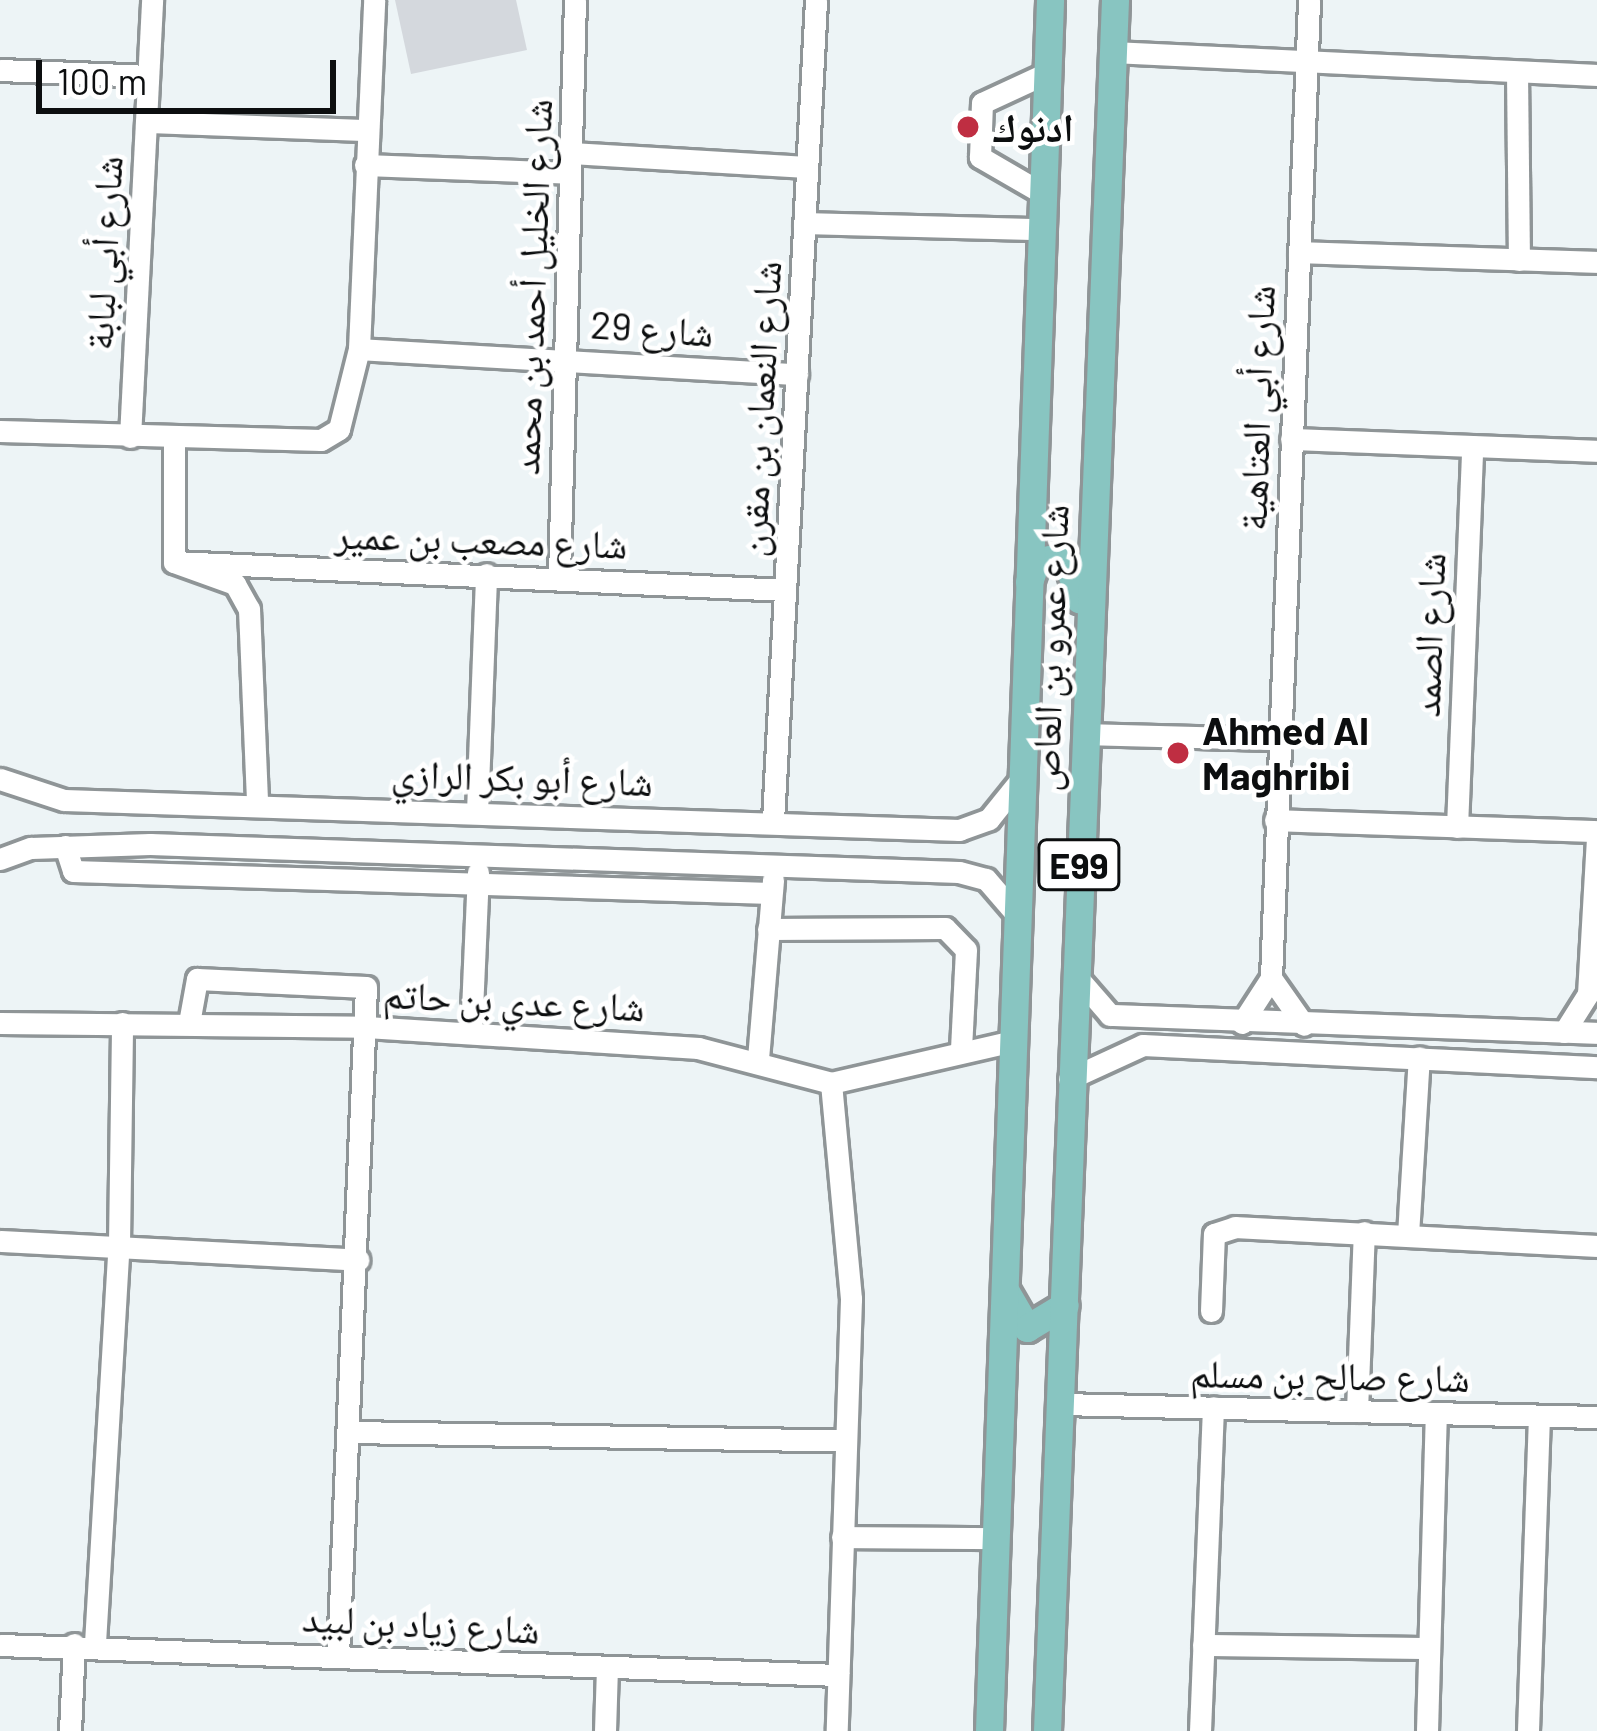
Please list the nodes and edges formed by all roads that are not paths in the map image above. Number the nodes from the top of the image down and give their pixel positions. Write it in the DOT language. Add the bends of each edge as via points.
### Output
graph roads {
  1 [pos="152,0"];
  2 [pos="374,0"];
  3 [pos="575,0"];
  4 [pos="816,0"];
  5 [pos="1050,0"];
  6 [pos="1115,0"];
  7 [pos="1309,0"];
  8 [pos="1112,52"];
  9 [pos="1306,64"];
  10 [pos="0,70"];
  11 [pos="1517,72"];
  12 [pos="1047,73"];
  13 [pos="1597,75"];
  14 [pos="148,76"];
  15 [pos="146,122"];
  16 [pos="366,130"];
  17 [pos="570,163"];
  18 [pos="365,165"];
  19 [pos="807,167"];
  20 [pos="1042,193"];
  21 [pos="804,223"];
  22 [pos="1040,230"];
  23 [pos="1299,252"];
  24 [pos="1519,260"];
  25 [pos="1597,262"];
  26 [pos="359,349"];
  27 [pos="565,358"];
  28 [pos="796,374"];
  29 [pos="0,430"];
  30 [pos="130,437"];
  31 [pos="174,439"];
  32 [pos="1291,439"];
  33 [pos="1472,446"];
  34 [pos="1597,451"];
  35 [pos="173,562"];
  36 [pos="487,574"];
  37 [pos="559,577"];
  38 [pos="785,590"];
  39 [pos="1026,591"];
  40 [pos="1085,632"];
  41 [pos="1084,734"];
  42 [pos="1279,739"];
  43 [pos="1022,777"];
  44 [pos="0,779"];
  45 [pos="256,803"];
  46 [pos="477,812"];
  47 [pos="1275,820"];
  48 [pos="773,821"];
  49 [pos="1456,827"];
  50 [pos="1597,834"];
  51 [pos="65,846"];
  52 [pos="479,855"];
  53 [pos="0,859"];
  54 [pos="775,864"];
  55 [pos="478,885"];
  56 [pos="771,893"];
  57 [pos="1016,916"];
  58 [pos="768,929"];
  59 [pos="1074,971"];
  60 [pos="1271,978"];
  61 [pos="1592,1005"];
  62 [pos="0,1023"];
  63 [pos="122,1023"];
  64 [pos="189,1023"];
  65 [pos="1242,1023"];
  66 [pos="1304,1025"];
  67 [pos="366,1028"];
  68 [pos="1564,1032"];
  69 [pos="471,1033"];
  70 [pos="1597,1033"];
  71 [pos="1012,1041"];
  72 [pos="961,1050"];
  73 [pos="1419,1057"];
  74 [pos="758,1059"];
  75 [pos="1597,1066"];
  76 [pos="1069,1079"];
  77 [pos="831,1082"];
  78 [pos="1364,1232"];
  79 [pos="1408,1235"];
  80 [pos="0,1241"];
  81 [pos="119,1244"];
  82 [pos="1597,1246"];
  83 [pos="358,1260"];
  84 [pos="1002,1281"];
  85 [pos="1065,1305"];
  86 [pos="1211,1311"];
  87 [pos="1061,1404"];
  88 [pos="1213,1408"];
  89 [pos="1357,1411"];
  90 [pos="1436,1413"];
  91 [pos="1539,1416"];
  92 [pos="1597,1417"];
  93 [pos="351,1432"];
  94 [pos="843,1441"];
  95 [pos="842,1538"];
  96 [pos="995,1538"];
  97 [pos="84,1643"];
  98 [pos="0,1646"];
  99 [pos="1203,1646"];
  100 [pos="1429,1648"];
  101 [pos="338,1654"];
  102 [pos="607,1669"];
  103 [pos="838,1676"];
  104 [pos="70,1731"];
  105 [pos="604,1731"];
  106 [pos="837,1731"];
  107 [pos="989,1731"];
  108 [pos="1047,1731"];
  109 [pos="1200,1731"];
  110 [pos="1427,1731"];
  111 [pos="1528,1731"];
  1 -- 14 [label="street, شارع أبي لبابة"];
  2 -- 16 [label="street"];
  3 -- 17 [label="street, شارع الخليل أحمد بن محمد"];
  4 -- 19 [label="street, شارع النعمان بن مقرن"];
  5 -- 12 [label="main road, شارع عمرو بن العاص / E99"];
  6 -- 8 [label="main road, شارع عمرو بن العاص / E99"];
  7 -- 9 [label="street, شارع أبي العتاهية"];
  8 -- 9 [label="street"];
  8 -- 40 [label="main road, شارع عمرو بن العاص / E99"];
  9 -- 11 [label="street"];
  9 -- 23 [label="street, شارع أبي العتاهية"];
  10 -- 14 [label="street"];
  11 -- 13 [label="street"];
  11 -- 24 [label="street"];
  12 -- 20 [label="main road, شارع عمرو بن العاص / E99"];
  12 -- 20 [label="street" via="982,103 980,157"];
  14 -- 15 [label="street, شارع أبي لبابة"];
  15 -- 16 [label="street"];
  15 -- 30 [label="street, شارع أبي لبابة"];
  16 -- 18 [label="street"];
  17 -- 18 [label="street"];
  17 -- 19 [label="street"];
  17 -- 27 [label="street, شارع الخليل أحمد بن محمد"];
  18 -- 26 [label="street"];
  19 -- 21 [label="street, شارع النعمان بن مقرن"];
  20 -- 22 [label="main road, شارع عمرو بن العاص / E99"];
  21 -- 22 [label="street"];
  21 -- 28 [label="street, شارع النعمان بن مقرن"];
  22 -- 39 [label="main road, شارع عمرو بن العاص / E99"];
  23 -- 24 [label="street"];
  23 -- 32 [label="street, شارع أبي العتاهية"];
  24 -- 25 [label="street"];
  26 -- 27 [label="street, شارع 29"];
  26 -- 31 [label="street" via="351,404 339,428 321,440"];
  27 -- 28 [label="street, شارع 29"];
  27 -- 37 [label="street, شارع الخليل أحمد بن محمد"];
  28 -- 38 [label="street, شارع النعمان بن مقرن"];
  29 -- 30 [label="street"];
  30 -- 31 [label="street"];
  31 -- 35 [label="street"];
  32 -- 33 [label="street"];
  32 -- 42 [label="street, شارع أبي العتاهية"];
  33 -- 34 [label="street"];
  33 -- 49 [label="street, شارع الصمد"];
  35 -- 36 [label="street, شارع مصعب بن عمير"];
  35 -- 45 [label="street" via="245,595"];
  36 -- 37 [label="street, شارع مصعب بن عمير"];
  36 -- 46 [label="street"];
  37 -- 38 [label="street, شارع مصعب بن عمير"];
  38 -- 48 [label="street, شارع النعمان بن مقرن"];
  39 -- 40 [label="main road" via="1036,562 1068,562"];
  39 -- 43 [label="main road, شارع عمرو بن العاص / E99"];
  40 -- 41 [label="main road, شارع عمرو بن العاص / E99"];
  41 -- 42 [label="street"];
  41 -- 59 [label="main road, شارع عمرو بن العاص / E99"];
  42 -- 47 [label="street, شارع أبي العتاهية"];
  43 -- 48 [label="street, شارع أبو بكر الرازي" via="989,819 958,830"];
  43 -- 57 [label="main road, شارع عمرو بن العاص / E99"];
  44 -- 45 [label="street, شارع أبو بكر الرازي" via="64,800"];
  45 -- 46 [label="street, شارع أبو بكر الرازي"];
  46 -- 48 [label="street, شارع أبو بكر الرازي"];
  47 -- 49 [label="street"];
  47 -- 60 [label="street, شارع أبي العتاهية"];
  49 -- 50 [label="street"];
  50 -- 61 [label="street"];
  51 -- 52 [label="street, شارع أبو بكر الرازي"];
  51 -- 53 [label="street, شارع أبو بكر الرازي"];
  51 -- 55 [label="street" via="73,871"];
  52 -- 54 [label="street, شارع أبو بكر الرازي"];
  52 -- 55 [label="street"];
  54 -- 56 [label="street"];
  54 -- 57 [label="street, شارع أبو بكر الرازي" via="959,872 986,879"];
  55 -- 56 [label="street"];
  55 -- 69 [label="street"];
  56 -- 58 [label="street"];
  57 -- 71 [label="main road, شارع عمرو بن العاص / E99"];
  58 -- 72 [label="street" via="945,928 966,950"];
  58 -- 74 [label="street"];
  59 -- 65 [label="street" via="1093,1004 1110,1015"];
  59 -- 76 [label="main road, شارع عمرو بن العاص / E99"];
  60 -- 65 [label="street"];
  60 -- 66 [label="street"];
  61 -- 68 [label="street"];
  62 -- 63 [label="street, شارع عدي بن حاتم"];
  63 -- 64 [label="street, شارع عدي بن حاتم"];
  63 -- 81 [label="street"];
  64 -- 67 [label="street, شارع عدي بن حاتم"];
  64 -- 67 [label="street" via="197,979 337,982 366,987"];
  65 -- 66 [label="street"];
  66 -- 68 [label="street"];
  67 -- 69 [label="street, شارع عدي بن حاتم"];
  67 -- 83 [label="street"];
  68 -- 70 [label="street"];
  69 -- 74 [label="street, شارع عدي بن حاتم"];
  71 -- 72 [label="street"];
  71 -- 84 [label="main road, شارع عمرو بن العاص / E99"];
  72 -- 77 [label="street"];
  73 -- 75 [label="street"];
  73 -- 76 [label="street" via="1143,1045"];
  73 -- 79 [label="street"];
  74 -- 77 [label="street, شارع عدي بن حاتم"];
  76 -- 85 [label="main road, شارع عمرو بن العاص / E99"];
  77 -- 94 [label="street" via="851,1299"];
  78 -- 79 [label="street"];
  78 -- 86 [label="street" via="1223,1229 1214,1234"];
  78 -- 89 [label="street"];
  79 -- 82 [label="street"];
  80 -- 81 [label="street"];
  81 -- 83 [label="street"];
  81 -- 97 [label="street"];
  83 -- 93 [label="street"];
  84 -- 85 [label="main road" via="1016,1321 1027,1328"];
  84 -- 96 [label="main road, شارع عمرو بن العاص / E99"];
  85 -- 87 [label="main road, شارع عمرو بن العاص / E99"];
  87 -- 88 [label="street, شارع صالح بن مسلم"];
  87 -- 108 [label="main road, شارع عمرو بن العاص / E99"];
  88 -- 89 [label="street, شارع صالح بن مسلم"];
  88 -- 99 [label="street"];
  89 -- 90 [label="street, شارع صالح بن مسلم"];
  90 -- 91 [label="street, شارع صالح بن مسلم"];
  90 -- 100 [label="street"];
  91 -- 92 [label="street, شارع صالح بن مسلم"];
  91 -- 111 [label="street"];
  93 -- 94 [label="street"];
  93 -- 101 [label="street"];
  94 -- 95 [label="street"];
  95 -- 96 [label="street"];
  95 -- 103 [label="street"];
  96 -- 107 [label="main road, شارع عمرو بن العاص / E99"];
  97 -- 98 [label="street, شارع زياد بن لبيد"];
  97 -- 101 [label="street, شارع زياد بن لبيد"];
  97 -- 104 [label="street"];
  99 -- 100 [label="street"];
  99 -- 109 [label="street"];
  100 -- 110 [label="street"];
  101 -- 102 [label="street, شارع زياد بن لبيد"];
  102 -- 103 [label="street, شارع زياد بن لبيد"];
  102 -- 105 [label="street"];
  103 -- 106 [label="street"];
}
